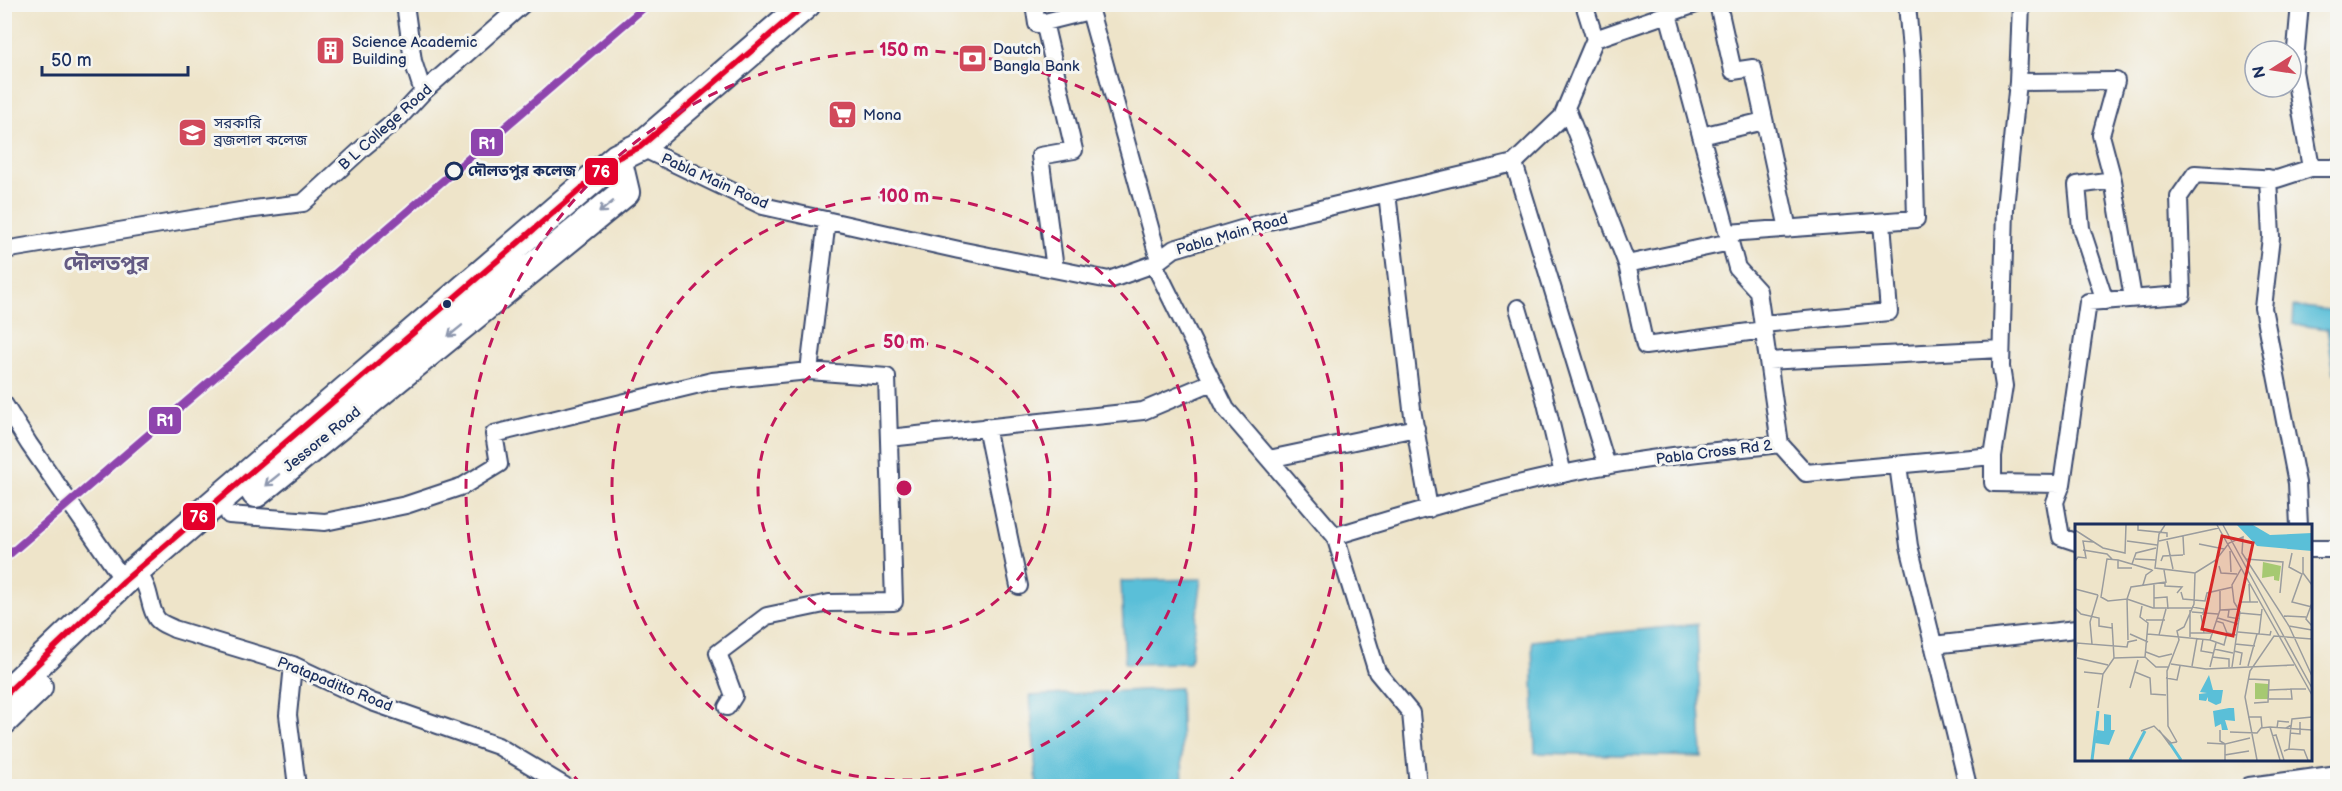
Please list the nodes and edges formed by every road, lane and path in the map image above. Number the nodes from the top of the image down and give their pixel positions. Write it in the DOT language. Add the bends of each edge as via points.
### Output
graph roads {
  1 [pos="405,4"];
  2 [pos="523,4"];
  3 [pos="806,4"];
  4 [pos="1034,4"];
  5 [pos="1584,4"];
  6 [pos="1696,4"];
  7 [pos="1718,4"];
  8 [pos="1907,4"];
  9 [pos="2021,4"];
  10 [pos="2300,4"];
  11 [pos="1089,8"];
  12 [pos="1668,15"];
  13 [pos="1044,22"];
  14 [pos="1595,39"];
  15 [pos="2018,82"];
  16 [pos="423,92"];
  17 [pos="1566,107"];
  18 [pos="1764,121"];
  19 [pos="1701,136"];
  20 [pos="628,153"];
  21 [pos="1514,163"];
  22 [pos="2311,168"];
  23 [pos="2337,168"];
  24 [pos="2268,178"];
  25 [pos="2113,180"];
  26 [pos="1388,193"];
  27 [pos="827,220"];
  28 [pos="1882,222"];
  29 [pos="1788,229"];
  30 [pos="1729,238"];
  31 [pos="4,250"];
  32 [pos="1156,262"];
  33 [pos="1627,264"];
  34 [pos="1055,270"];
  35 [pos="2133,298"];
  36 [pos="2105,300"];
  37 [pos="1518,308"];
  38 [pos="1763,327"];
  39 [pos="2001,349"];
  40 [pos="1768,362"];
  41 [pos="809,371"];
  42 [pos="1212,382"];
  43 [pos="4,404"];
  44 [pos="986,427"];
  45 [pos="1416,428"];
  46 [pos="889,438"];
  47 [pos="1780,444"];
  48 [pos="1993,456"];
  49 [pos="1269,459"];
  50 [pos="1899,465"];
  51 [pos="1607,466"];
  52 [pos="1563,474"];
  53 [pos="2062,484"];
  54 [pos="1429,509"];
  55 [pos="230,515"];
  56 [pos="2299,524"];
  57 [pos="1335,536"];
  58 [pos="2075,542"];
  59 [pos="2312,549"];
  60 [pos="2337,549"];
  61 [pos="135,582"];
  62 [pos="1020,586"];
  63 [pos="2075,629"];
  64 [pos="1933,645"];
  65 [pos="293,665"];
  66 [pos="4,696"];
  67 [pos="727,706"];
  68 [pos="4,720"];
  69 [pos="2337,774"];
  70 [pos="297,786"];
  71 [pos="565,786"];
  72 [pos="1418,786"];
  73 [pos="1968,786"];
  74 [pos="2249,786"];
  1 -- 16 [label="street" via="412,60"];
  2 -- 16 [label="street, B L College Road"];
  3 -- 20 [label="highway, Jessore Road"];
  4 -- 13 [label="street" via="1037,24"];
  5 -- 14 [label="street"];
  6 -- 12 [label="street"];
  7 -- 18 [label="street" via="1733,71 1753,69"];
  8 -- 28 [label="street" via="1916,219"];
  9 -- 15 [label="street"];
  10 -- 22 [label="street" via="2295,71"];
  11 -- 13 [label="street"];
  11 -- 32 [label="street"];
  12 -- 14 [label="street"];
  12 -- 19 [label="street"];
  13 -- 34 [label="street" via="1074,150 1040,156"];
  14 -- 17 [label="street"];
  15 -- 25 [label="street" via="2116,81 2101,135"];
  15 -- 39 [label="street" via="2005,207"];
  16 -- 31 [label="street, B L College Road" via="303,203"];
  17 -- 21 [label="street" via="1562,117"];
  17 -- 33 [label="street"];
  18 -- 19 [label="street"];
  18 -- 29 [label="street"];
  19 -- 30 [label="street"];
  20 -- 27 [label="street, Pabla Main Road" via="763,206"];
  20 -- 55 [label="highway, Jessore Road, one-way" via="625,192"];
  20 -- 61 [label="highway, Jessore Road"];
  21 -- 26 [label="street, Pabla Main Road"];
  21 -- 51 [label="street"];
  22 -- 23 [label="street"];
  22 -- 24 [label="street" via="2277,179"];
  24 -- 35 [label="street" via="2195,174 2179,197 2182,295"];
  24 -- 56 [label="street" via="2271,237 2263,308 2297,483"];
  25 -- 35 [label="street"];
  25 -- 36 [label="street" via="2077,185 2081,228"];
  26 -- 32 [label="street, Pabla Main Road" via="1265,222 1174,249"];
  26 -- 45 [label="street"];
  27 -- 34 [label="street, Pabla Main Road"];
  27 -- 41 [label="street"];
  28 -- 29 [label="street"];
  28 -- 38 [label="street" via="1889,312"];
  29 -- 30 [label="street"];
  30 -- 33 [label="street"];
  30 -- 38 [label="street" via="1737,268 1758,291"];
  32 -- 34 [label="street, Pabla Main Road" via="1109,280"];
  32 -- 42 [label="street"];
  33 -- 38 [label="street" via="1645,346"];
  35 -- 36 [label="street"];
  36 -- 53 [label="street" via="2088,302"];
  37 -- 52 [label="street"];
  38 -- 40 [label="street"];
  39 -- 40 [label="street"];
  39 -- 48 [label="street" via="2004,387"];
  40 -- 47 [label="street"];
  41 -- 46 [label="street" via="887,377"];
  41 -- 55 [label="street" via="712,381 494,434 499,464 463,486 406,505 325,522"];
  42 -- 44 [label="street" via="1143,411"];
  42 -- 49 [label="street" via="1226,409"];
  43 -- 61 [label="street" via="28,444"];
  44 -- 46 [label="street"];
  44 -- 62 [label="street"];
  45 -- 49 [label="street"];
  45 -- 54 [label="street"];
  46 -- 67 [label="street" via="894,602 829,603 767,616 718,653 734,696"];
  47 -- 50 [label="street, Pabla Cross Rd 2" via="1806,473"];
  47 -- 51 [label="street, Pabla Cross Rd 2"];
  48 -- 50 [label="street, Pabla Cross Rd 2"];
  48 -- 53 [label="street" via="1993,483"];
  49 -- 57 [label="street"];
  50 -- 64 [label="street" via="1910,546"];
  51 -- 52 [label="street, Pabla Cross Rd 2"];
  52 -- 54 [label="street, Pabla Cross Rd 2"];
  53 -- 58 [label="street" via="2055,502 2061,537"];
  54 -- 57 [label="street, Pabla Cross Rd 2"];
  55 -- 61 [label="highway, Jessore Road"];
  57 -- 72 [label="street" via="1377,672 1411,713"];
  59 -- 60 [label="street"];
  61 -- 65 [label="street, Pratapaditto Road" via="158,621"];
  61 -- 66 [label="highway, Jessore Road"];
  61 -- 68 [label="highway, Jessore Road"];
  63 -- 64 [label="street"];
  64 -- 73 [label="street"];
  65 -- 70 [label="street" via="288,715"];
  65 -- 71 [label="street, Pratapaditto Road" via="372,702 498,746"];
  69 -- 74 [label="street"];
}
